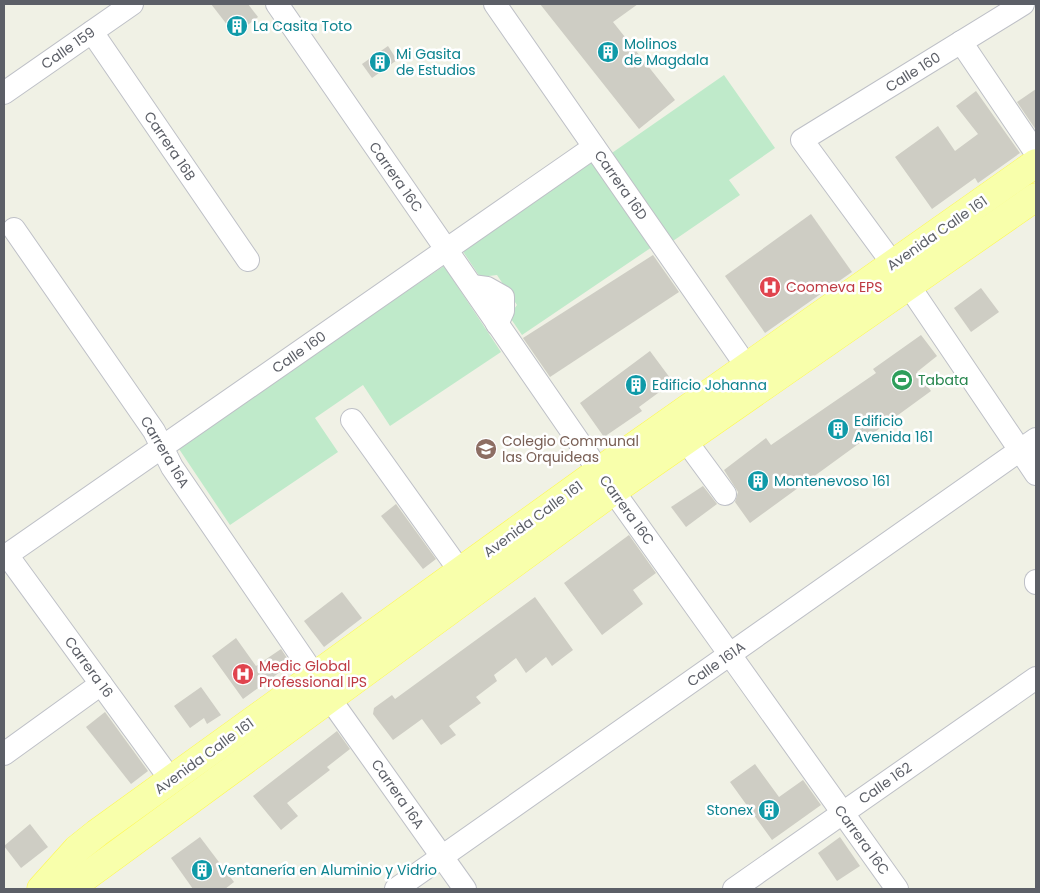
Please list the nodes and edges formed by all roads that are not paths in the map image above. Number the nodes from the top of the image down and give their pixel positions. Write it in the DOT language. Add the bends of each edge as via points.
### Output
graph roads {
  1 [pos="132,4"];
  2 [pos="277,4"];
  3 [pos="495,4"];
  4 [pos="1023,4"];
  5 [pos="92,32"];
  6 [pos="961,42"];
  7 [pos="4,93"];
  8 [pos="594,147"];
  9 [pos="1036,153"];
  10 [pos="1036,163"];
  11 [pos="1036,197"];
  12 [pos="14,229"];
  13 [pos="446,250"];
  14 [pos="248,260"];
  15 [pos="893,264"];
  16 [pos="909,286"];
  17 [pos="747,367"];
  18 [pos="352,420"];
  19 [pos="686,441"];
  20 [pos="1028,445"];
  21 [pos="162,447"];
  22 [pos="1036,474"];
  23 [pos="606,481"];
  24 [pos="725,494"];
  25 [pos="5,556"];
  26 [pos="460,571"];
  27 [pos="730,655"];
  28 [pos="315,676"];
  29 [pos="1036,678"];
  30 [pos="101,684"];
  31 [pos="330,699"];
  32 [pos="4,754"];
  33 [pos="171,780"];
  34 [pos="842,813"];
  35 [pos="442,857"];
  36 [pos="41,889"];
  37 [pos="69,889"];
  38 [pos="396,889"];
  39 [pos="465,889"];
  40 [pos="734,889"];
  41 [pos="897,889"];
  1 -- 5 [label="street, Calle 159"];
  2 -- 13 [label="street, Carrera 16C"];
  3 -- 8 [label="street, Carrera 16D"];
  4 -- 6 [label="street, Calle 160"];
  5 -- 7 [label="street, Calle 159"];
  5 -- 14 [label="street, Carrera 16B"];
  6 -- 9 [label="street"];
  6 -- 15 [label="street, Calle 160" via="802,140"];
  8 -- 13 [label="street, Calle 160"];
  8 -- 17 [label="street, Carrera 16D"];
  10 -- 15 [label="main road, Avenida Calle 161"];
  11 -- 16 [label="main road, Avenida Calle 161"];
  12 -- 21 [label="street, Carrera 16A"];
  13 -- 21 [label="street, Calle 160"];
  13 -- 23 [label="street, Carrera 16C"];
  15 -- 17 [label="main road, Avenida Calle 161"];
  16 -- 19 [label="main road, Avenida Calle 161"];
  16 -- 20 [label="street"];
  17 -- 23 [label="main road, Avenida Calle 161"];
  18 -- 26 [label="street"];
  19 -- 23 [label="main road, Avenida Calle 161"];
  19 -- 24 [label="street"];
  20 -- 22 [label="street"];
  20 -- 27 [label="street, Calle 161A"];
  21 -- 25 [label="street, Calle 160"];
  21 -- 28 [label="street, Carrera 16A" via="172,467"];
  23 -- 26 [label="main road, Avenida Calle 161"];
  23 -- 27 [label="street, Carrera 16C"];
  23 -- 31 [label="main road, Avenida Calle 161"];
  25 -- 30 [label="street, Carrera 16"];
  26 -- 28 [label="main road, Avenida Calle 161"];
  27 -- 34 [label="street, Carrera 16C"];
  27 -- 35 [label="street, Calle 161A"];
  28 -- 33 [label="main road, Avenida Calle 161"];
  29 -- 34 [label="street, Calle 162"];
  30 -- 32 [label="street"];
  30 -- 33 [label="street, Carrera 16"];
  31 -- 35 [label="street, Carrera 16A"];
  31 -- 37 [label="main road, Avenida Calle 161"];
  33 -- 36 [label="main road, Avenida Calle 161" via="78,849"];
  34 -- 40 [label="street, Calle 162"];
  34 -- 41 [label="street, Carrera 16C"];
  35 -- 38 [label="street, Calle 161A"];
  35 -- 39 [label="street, Carrera 16A"];
}
